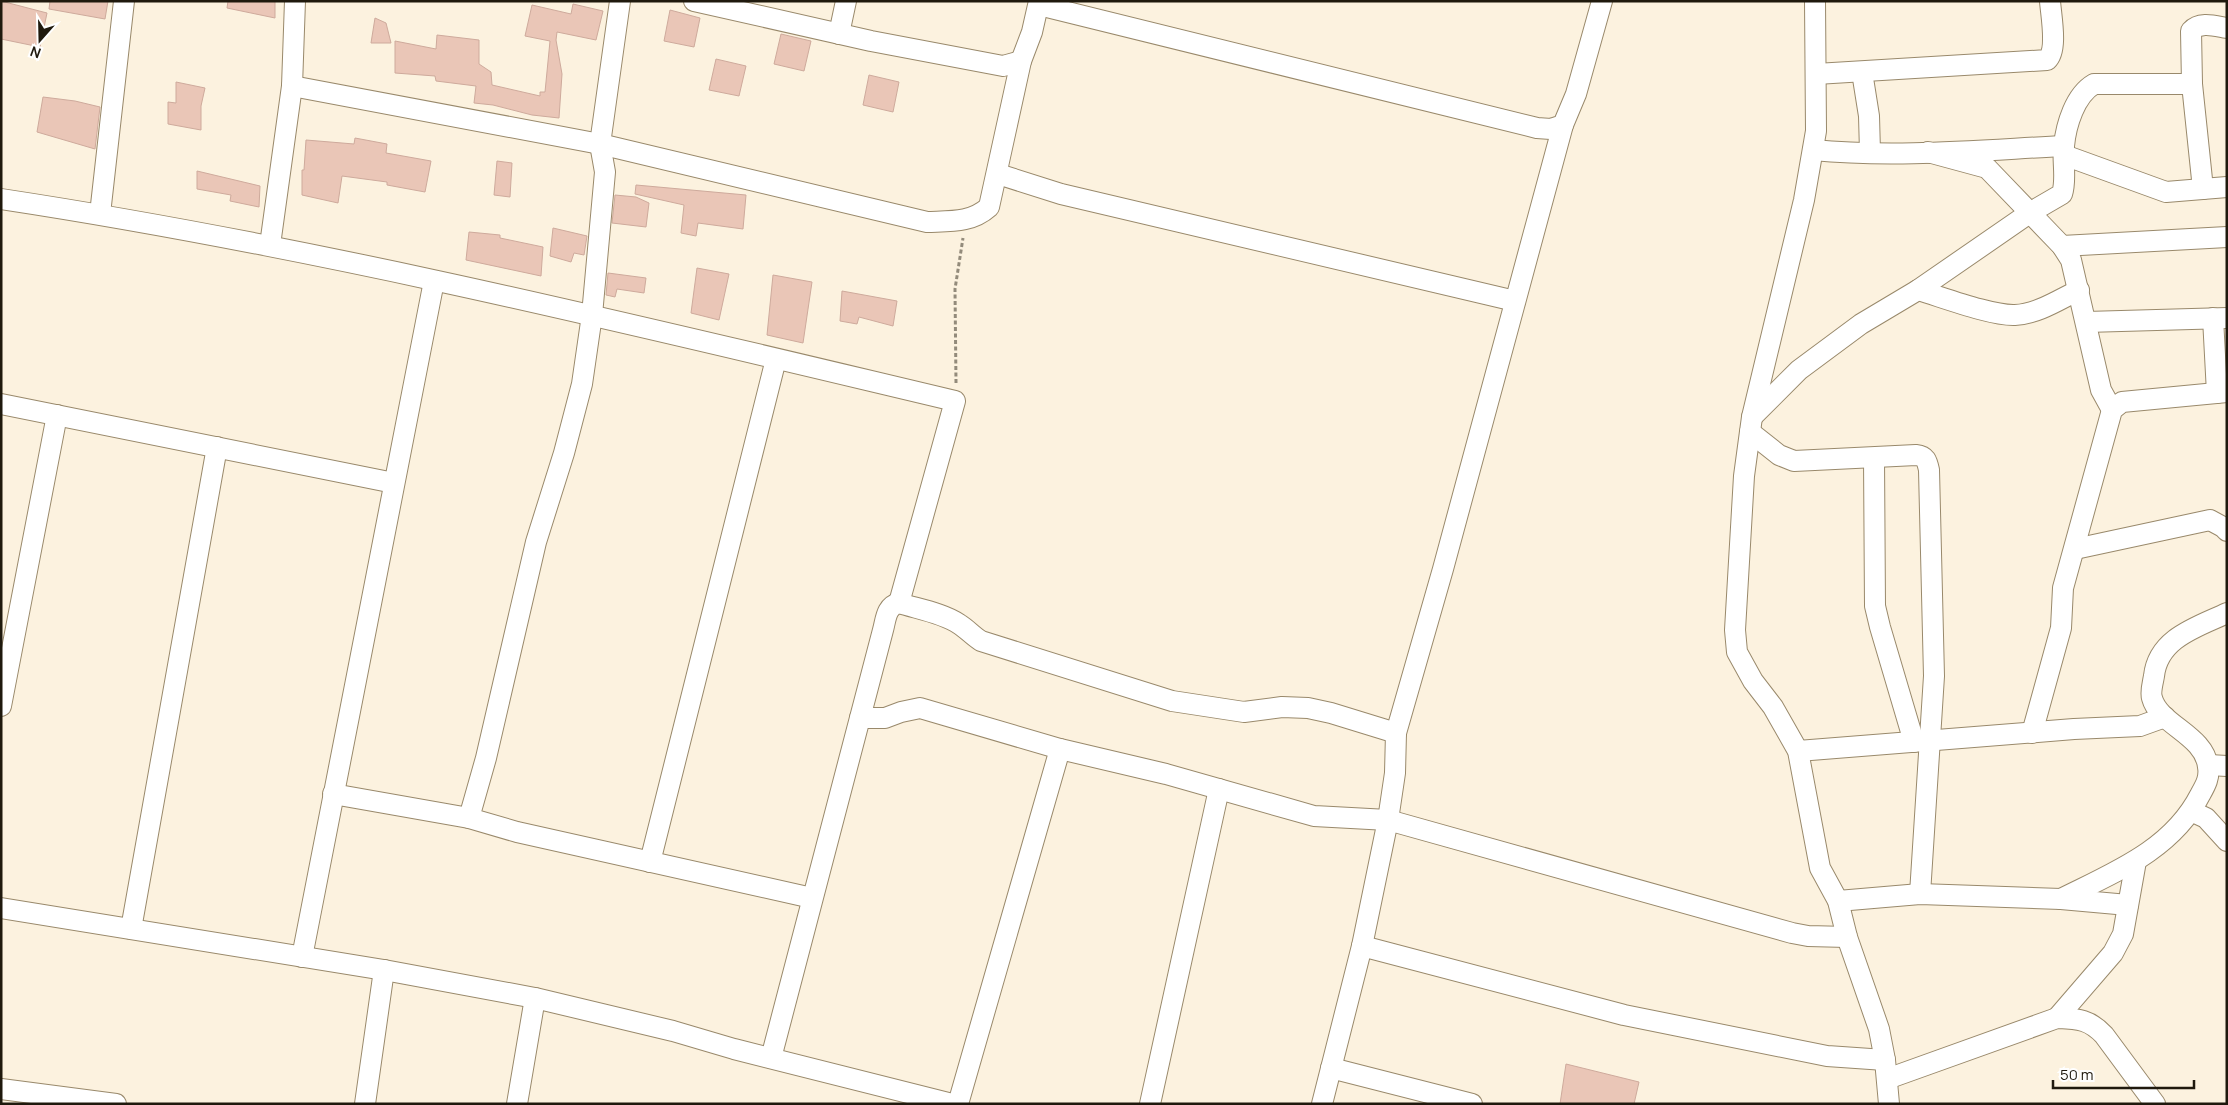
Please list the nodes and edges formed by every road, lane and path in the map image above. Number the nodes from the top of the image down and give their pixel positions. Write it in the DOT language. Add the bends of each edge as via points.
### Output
graph roads {
  1 [pos="124,1"];
  2 [pos="295,1"];
  3 [pos="620,1"];
  4 [pos="694,1"];
  5 [pos="846,1"];
  6 [pos="1602,1"];
  7 [pos="1815,1"];
  8 [pos="2050,1"];
  9 [pos="1039,3"];
  10 [pos="2227,28"];
  11 [pos="839,34"];
  12 [pos="1021,61"];
  13 [pos="1862,72"];
  14 [pos="1816,74"];
  15 [pos="2192,84"];
  16 [pos="292,86"];
  17 [pos="1563,125"];
  18 [pos="600,144"];
  19 [pos="1813,150"];
  20 [pos="2064,151"];
  21 [pos="1870,152"];
  22 [pos="1928,152"];
  23 [pos="998,174"];
  24 [pos="2227,186"];
  25 [pos="2203,189"];
  26 [pos="1,199"];
  27 [pos="2031,212"];
  28 [pos="100,214"];
  29 [pos="966,220"];
  30 [pos="2227,238"];
  31 [pos="270,246"];
  32 [pos="2062,246"];
  33 [pos="434,281"];
  34 [pos="1918,290"];
  35 [pos="2079,290"];
  36 [pos="1515,301"];
  37 [pos="592,315"];
  38 [pos="2220,318"];
  39 [pos="2086,322"];
  40 [pos="776,359"];
  41 [pos="2222,392"];
  42 [pos="955,401"];
  43 [pos="1,404"];
  44 [pos="2112,410"];
  45 [pos="57,415"];
  46 [pos="1751,424"];
  47 [pos="217,447"];
  48 [pos="1874,458"];
  49 [pos="394,483"];
  50 [pos="2227,532"];
  51 [pos="2075,550"];
  52 [pos="899,603"];
  53 [pos="2227,613"];
  54 [pos="1,706"];
  55 [pos="2165,717"];
  56 [pos="860,718"];
  57 [pos="1396,733"];
  58 [pos="2032,733"];
  59 [pos="1922,741"];
  60 [pos="1060,749"];
  61 [pos="1798,751"];
  62 [pos="2218,765"];
  63 [pos="1219,789"];
  64 [pos="333,794"];
  65 [pos="2191,811"];
  66 [pos="469,818"];
  67 [pos="1388,820"];
  68 [pos="2227,841"];
  69 [pos="2136,861"];
  70 [pos="650,862"];
  71 [pos="1920,894"];
  72 [pos="812,898"];
  73 [pos="2061,899"];
  74 [pos="1838,902"];
  75 [pos="2128,905"];
  76 [pos="1,908"];
  77 [pos="131,929"];
  78 [pos="1847,936"];
  79 [pos="1362,946"];
  80 [pos="302,957"];
  81 [pos="384,970"];
  82 [pos="536,998"];
  83 [pos="2057,1018"];
  84 [pos="771,1058"];
  85 [pos="1331,1068"];
  86 [pos="1886,1069"];
  87 [pos="1,1089"];
  88 [pos="21,1098"];
  89 [pos="947,1103"];
  90 [pos="116,1104"];
  91 [pos="365,1104"];
  92 [pos="517,1104"];
  93 [pos="1150,1104"];
  94 [pos="1322,1104"];
  95 [pos="1472,1104"];
  96 [pos="1889,1104"];
  97 [pos="2155,1104"];
  1 -- 28 [label="street"];
  2 -- 16 [label="street"];
  3 -- 18 [label="street"];
  4 -- 11 [label="street"];
  5 -- 11 [label="street"];
  6 -- 17 [label="street" via="1576,94"];
  7 -- 14 [label="street"];
  8 -- 13 [label="street" via="2053,45 2051,57 2047,60"];
  9 -- 12 [label="street"];
  9 -- 17 [label="street" via="1537,128 1551,129"];
  10 -- 15 [label="street" via="2203,25 2195,26 2191,31"];
  11 -- 12 [label="street" via="1003,66"];
  12 -- 23 [label="street"];
  13 -- 14 [label="street"];
  13 -- 21 [label="street" via="1869,116"];
  14 -- 19 [label="street"];
  15 -- 20 [label="street" via="2094,84 2084,89 2075,103"];
  15 -- 25 [label="street"];
  16 -- 18 [label="street"];
  16 -- 31 [label="street"];
  17 -- 36 [label="street"];
  18 -- 29 [label="street" via="927,222"];
  18 -- 37 [label="street" via="605,172"];
  19 -- 21 [label="street"];
  19 -- 46 [label="street"];
  20 -- 22 [label="street"];
  20 -- 25 [label="street" via="2166,192"];
  20 -- 27 [label="street" via="2062,194"];
  21 -- 22 [label="street"];
  22 -- 27 [label="street" via="1987,168"];
  23 -- 29 [label="street" via="989,207 979,216"];
  23 -- 36 [label="street" via="1061,194"];
  24 -- 25 [label="street"];
  26 -- 28 [label="street"];
  27 -- 32 [label="street"];
  27 -- 34 [label="street"];
  28 -- 31 [label="street"];
  29 -- 42 [label="path" via="955,289"];
  30 -- 32 [label="street"];
  31 -- 33 [label="street"];
  32 -- 35 [label="street" via="2071,260"];
  33 -- 37 [label="street"];
  33 -- 49 [label="street"];
  34 -- 35 [label="street" via="2015,315 2045,307"];
  34 -- 46 [label="street" via="1862,324 1799,370"];
  35 -- 39 [label="street"];
  36 -- 57 [label="street"];
  37 -- 40 [label="street"];
  37 -- 66 [label="street" via="582,384 536,542"];
  38 -- 39 [label="street"];
  38 -- 41 [label="street"];
  39 -- 44 [label="street" via="2101,390"];
  40 -- 42 [label="street"];
  40 -- 70 [label="street"];
  41 -- 44 [label="street" via="2122,402"];
  42 -- 52 [label="street"];
  43 -- 45 [label="street"];
  44 -- 51 [label="street"];
  45 -- 47 [label="street"];
  45 -- 54 [label="street"];
  46 -- 48 [label="street" via="1787,460"];
  46 -- 61 [label="street" via="1744,476 1735,620 1737,652"];
  47 -- 49 [label="street"];
  47 -- 77 [label="street"];
  48 -- 59 [label="street" via="1875,606"];
  48 -- 59 [label="street" via="1922,456 1927,460 1929,470 1934,676"];
  49 -- 64 [label="street"];
  50 -- 51 [label="street" via="2210,520"];
  51 -- 58 [label="street" via="2063,588 2057,642"];
  52 -- 56 [label="street" via="890,607"];
  52 -- 57 [label="street" via="953,621 981,641 1172,701 1244,712 1282,707 1308,708"];
  53 -- 55 [label="street" via="2182,634 2163,650 2155,662 2152,697"];
  55 -- 58 [label="street" via="2140,726"];
  55 -- 62 [label="street"];
  56 -- 60 [label="street" via="885,718 920,708"];
  56 -- 72 [label="street"];
  57 -- 67 [label="street" via="1395,773"];
  58 -- 59 [label="street"];
  59 -- 61 [label="street"];
  59 -- 71 [label="street"];
  60 -- 63 [label="street"];
  60 -- 89 [label="street"];
  61 -- 74 [label="street" via="1820,868"];
  62 -- 65 [label="street"];
  63 -- 67 [label="street" via="1314,816"];
  63 -- 93 [label="street"];
  64 -- 66 [label="street"];
  64 -- 80 [label="street"];
  65 -- 68 [label="street" via="2206,818"];
  65 -- 69 [label="street" via="2165,840"];
  66 -- 70 [label="street"];
  67 -- 78 [label="street" via="1792,933"];
  67 -- 79 [label="street"];
  69 -- 73 [label="street"];
  69 -- 75 [label="street"];
  70 -- 72 [label="street"];
  71 -- 73 [label="street"];
  71 -- 74 [label="street"];
  72 -- 84 [label="street"];
  73 -- 75 [label="street"];
  74 -- 78 [label="street"];
  75 -- 83 [label="street" via="2123,934 2113,953"];
  76 -- 77 [label="street"];
  77 -- 80 [label="street"];
  78 -- 86 [label="street" via="1879,1029"];
  79 -- 85 [label="street"];
  79 -- 86 [label="street" via="1624,1015"];
  80 -- 81 [label="street"];
  81 -- 82 [label="street"];
  81 -- 91 [label="street"];
  82 -- 84 [label="street"];
  82 -- 92 [label="street"];
  83 -- 86 [label="street"];
  83 -- 97 [label="street" via="2078,1019 2094,1025"];
  84 -- 89 [label="street"];
  85 -- 94 [label="street"];
  85 -- 95 [label="street"];
  86 -- 96 [label="street"];
  87 -- 88 [label="street"];
  88 -- 90 [label="street"];
}
